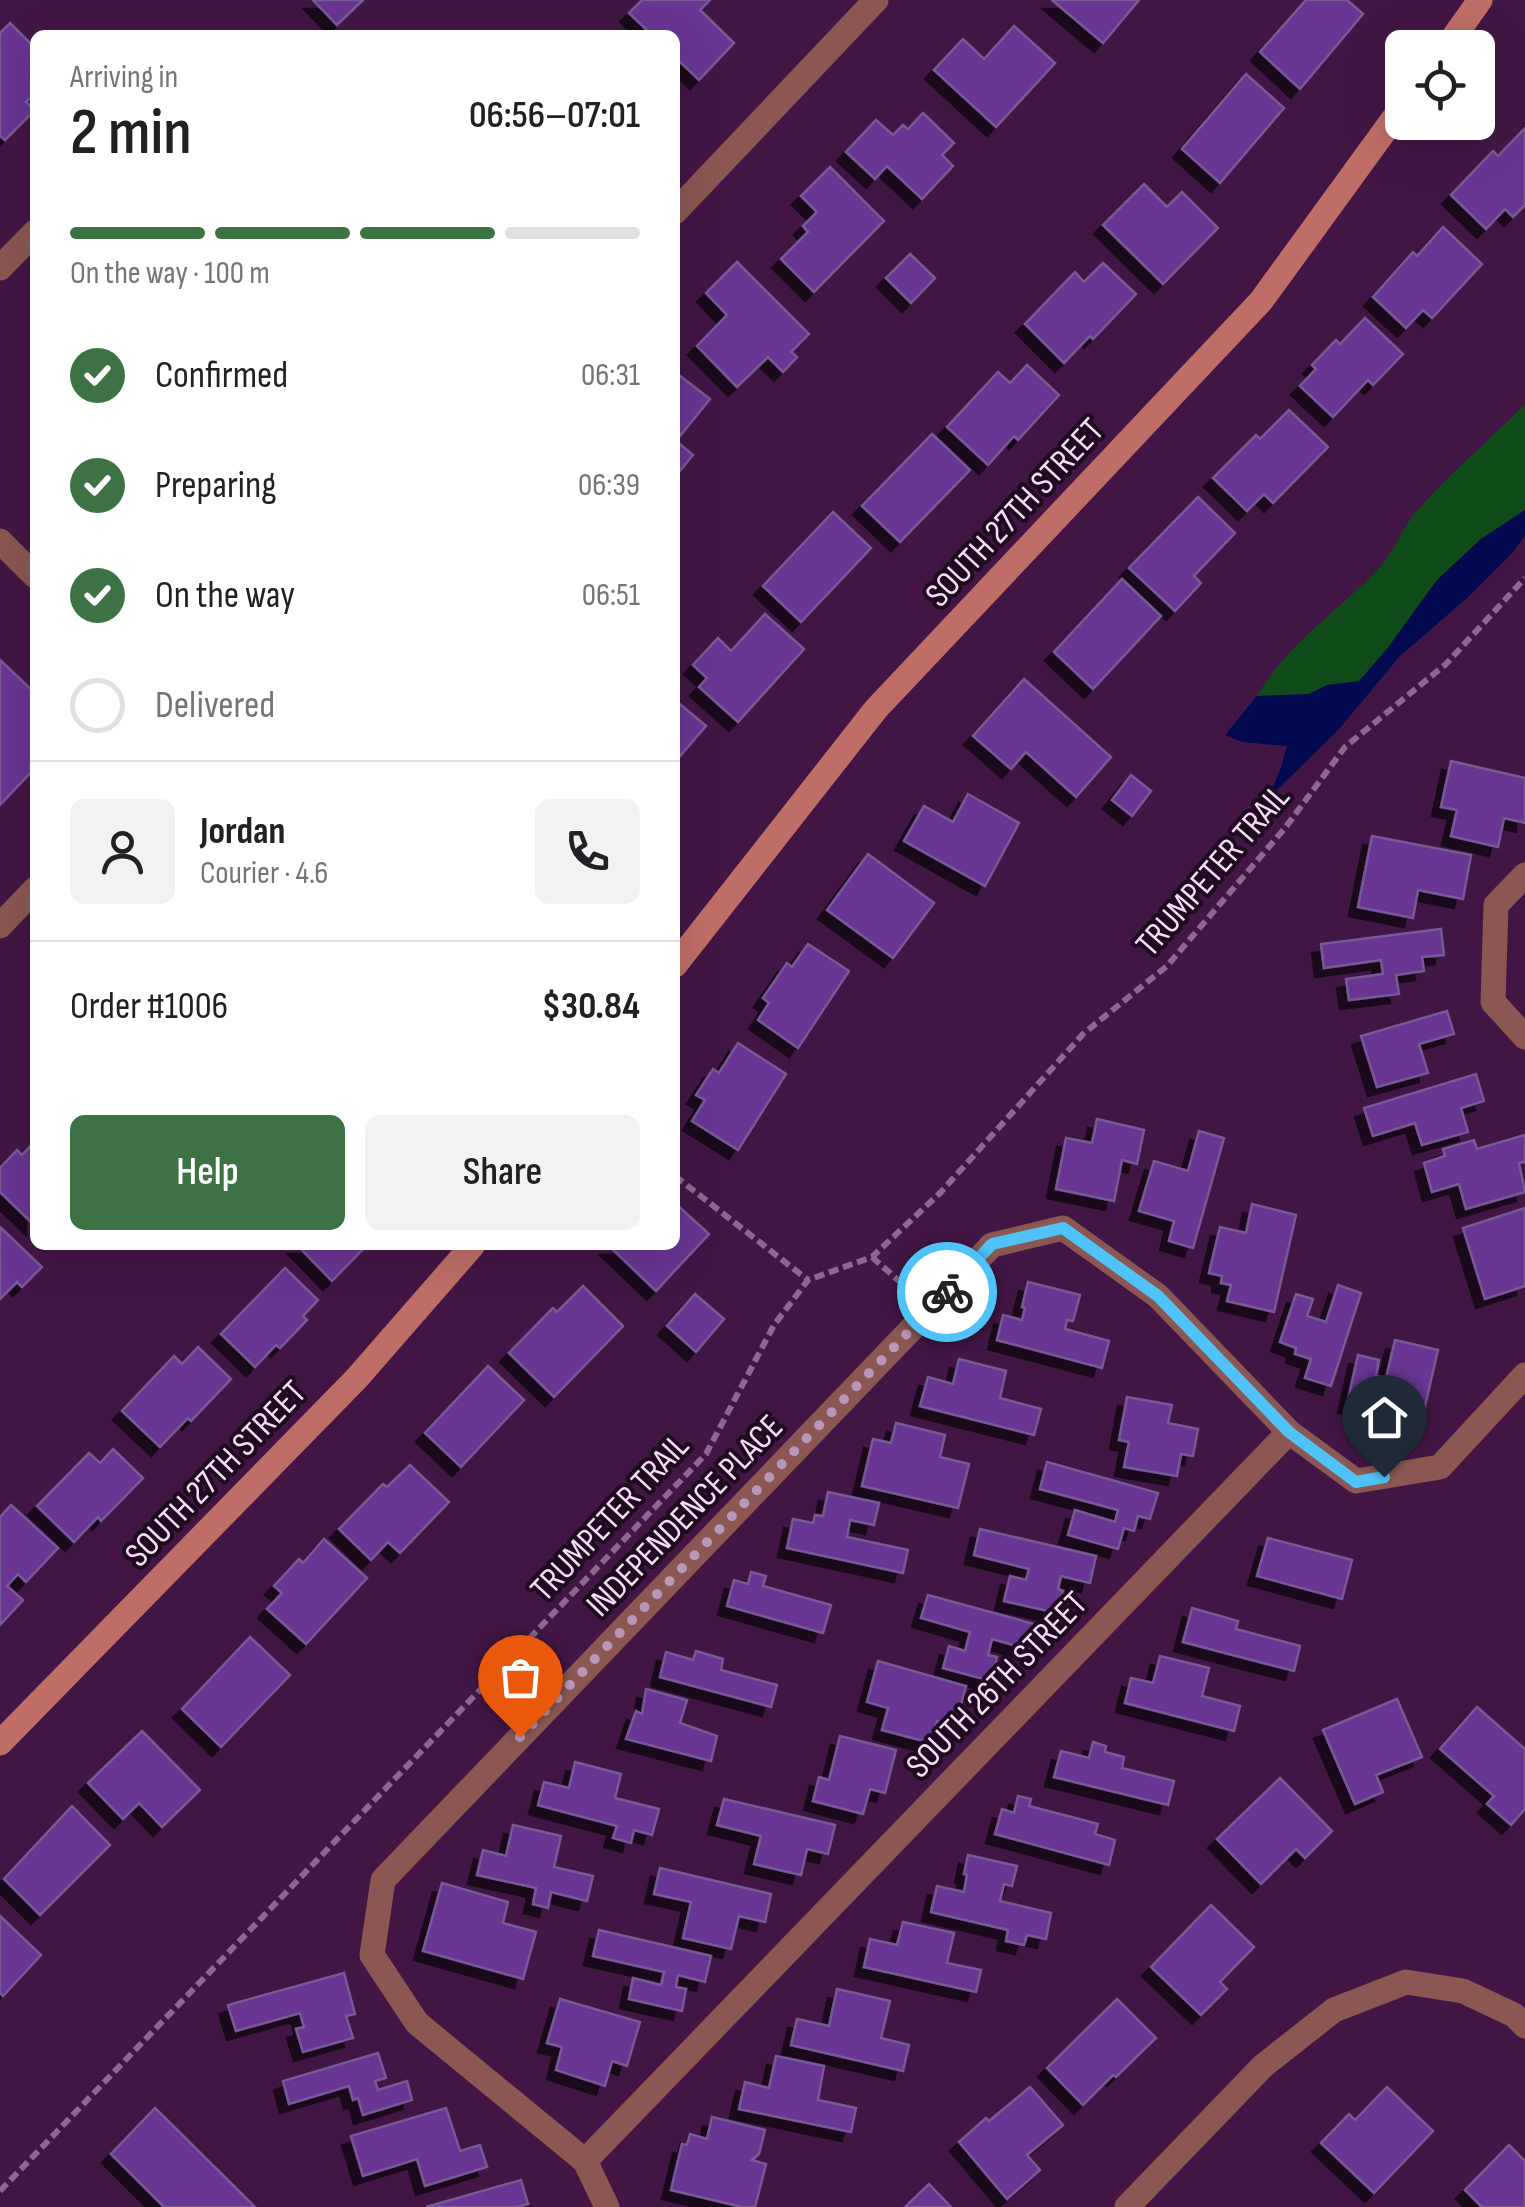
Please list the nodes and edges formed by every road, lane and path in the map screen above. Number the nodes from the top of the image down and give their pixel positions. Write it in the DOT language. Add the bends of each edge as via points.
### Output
graph roads {
  1 [pos="876,0"];
  2 [pos="1480,0"];
  3 [pos="1459,30"];
  4 [pos="1385,130"];
  5 [pos="680,207"];
  6 [pos="30,237"];
  7 [pos="0,268"];
  8 [pos="0,541"];
  9 [pos="30,571"];
  10 [pos="1525,578"];
  11 [pos="1525,875"];
  12 [pos="30,895"];
  13 [pos="1,927"];
  14 [pos="680,959"];
  15 [pos="1525,1037"];
  16 [pos="680,1180"];
  17 [pos="468,1250"];
  18 [pos="872,1257"];
  19 [pos="808,1280"];
  20 [pos="930,1309"];
  21 [pos="1525,1375"];
  22 [pos="1289,1432"];
  23 [pos="0,1742"];
  24 [pos="1525,2026"];
  25 [pos="585,2160"];
  26 [pos="0,2190"];
  27 [pos="607,2207"];
  28 [pos="1127,2207"];
  1 -- 5 [label="street"];
  2 -- 3 [label="street"];
  4 -- 14 [label="street, SOUTH 27TH STREET" via="1261,301 876,709"];
  6 -- 7 [label="street"];
  8 -- 9 [label="street"];
  10 -- 18 [label="path, TRUMPETER TRAIL" via="1446,664 1345,747 1168,966 1083,1034 940,1193"];
  11 -- 15 [label="street" via="1496,905 1493,1002"];
  12 -- 13 [label="street"];
  16 -- 19 [label="path"];
  17 -- 23 [label="street, SOUTH 27TH STREET" via="357,1378"];
  18 -- 19 [label="path, TRUMPETER TRAIL"];
  18 -- 20 [label="path"];
  19 -- 26 [label="path, TRUMPETER TRAIL" via="774,1325 706,1454"];
  20 -- 22 [label="street, INDEPENDENCE PLACE" via="992,1244 1063,1228 1158,1296"];
  20 -- 25 [label="street, INDEPENDENCE PLACE" via="383,1880 372,1954 417,2022"];
  21 -- 22 [label="street" via="1440,1468 1356,1482"];
  22 -- 25 [label="street, SOUTH 26TH STREET"];
  24 -- 28 [label="street" via="1463,1990 1406,1982 1334,2010 1263,2066"];
  25 -- 27 [label="street"];
}
